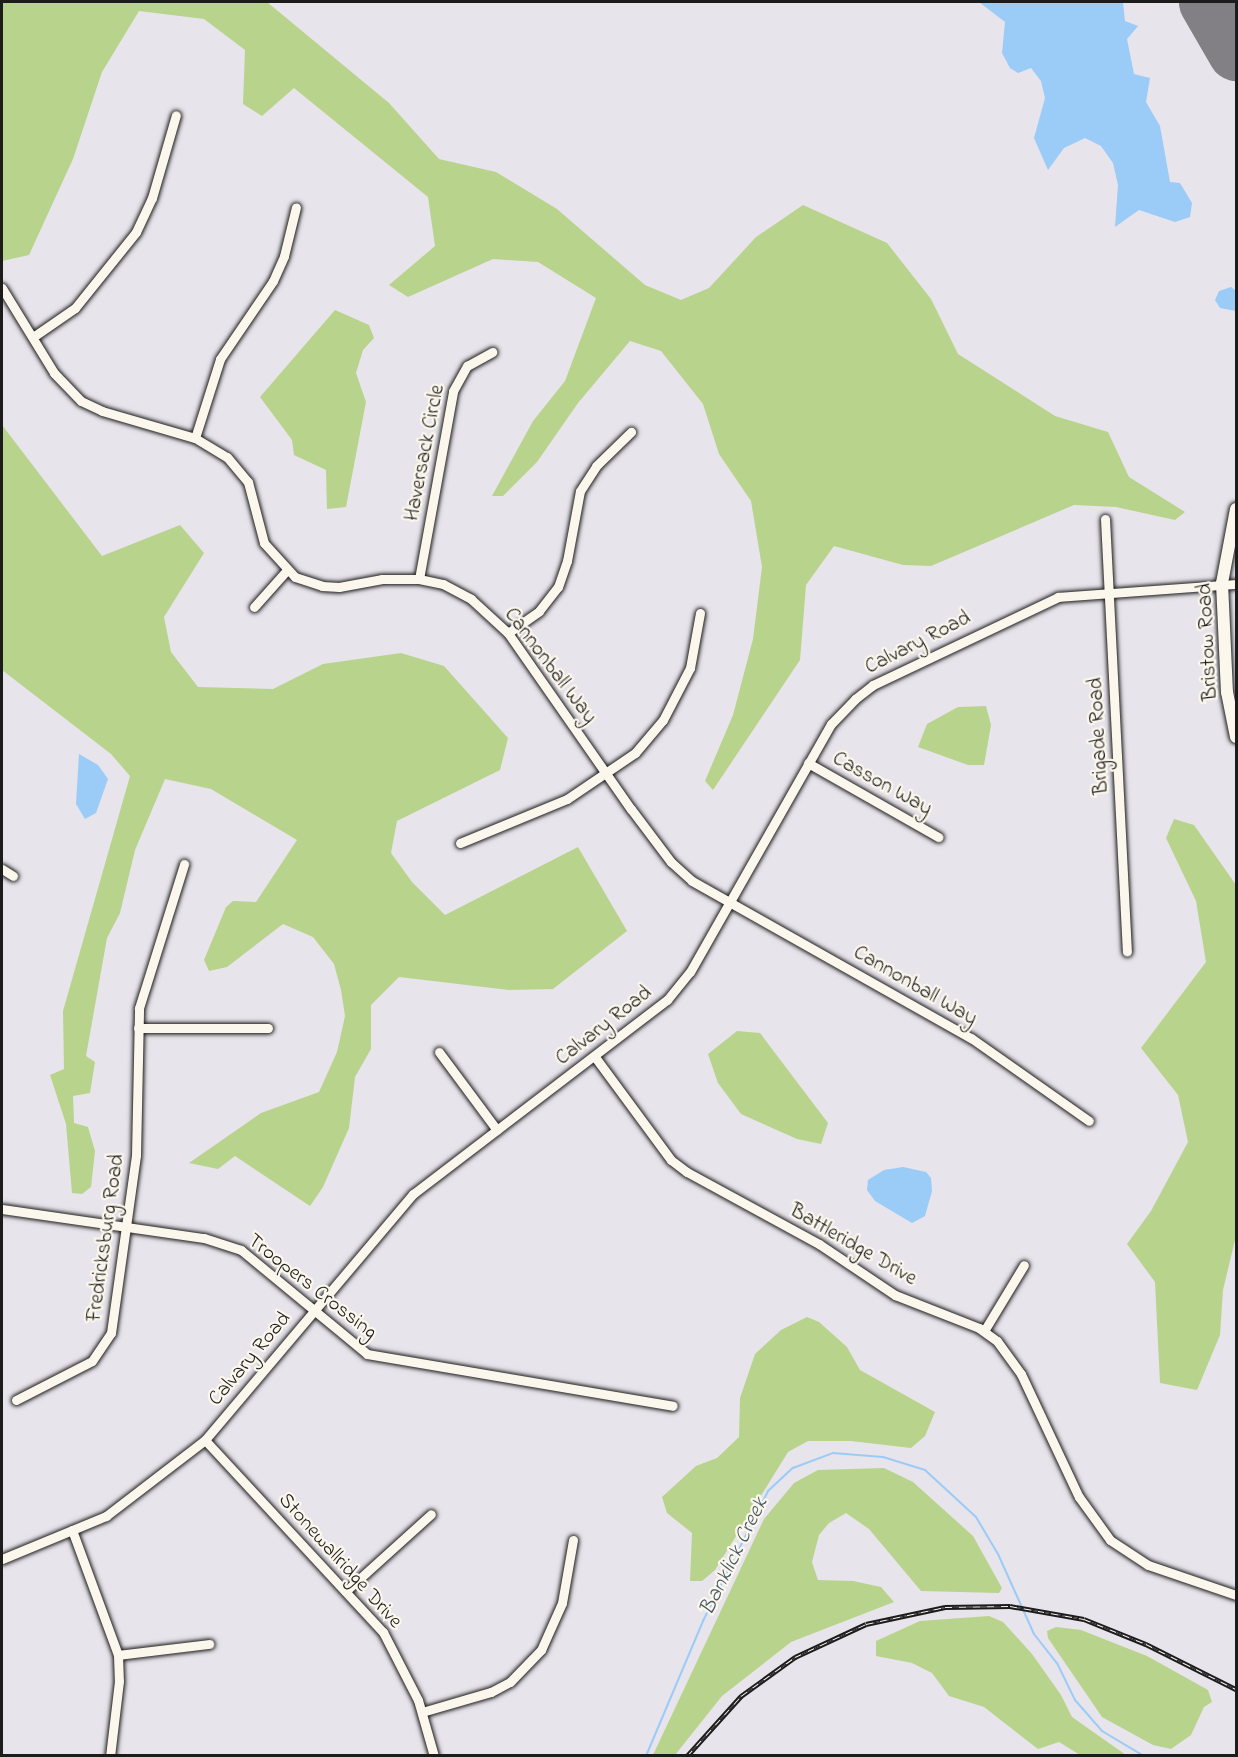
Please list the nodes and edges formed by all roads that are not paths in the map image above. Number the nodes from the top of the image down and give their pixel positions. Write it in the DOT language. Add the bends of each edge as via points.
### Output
graph roads {
  1 [pos="176,115"];
  2 [pos="296,207"];
  3 [pos="2,288"];
  4 [pos="33,337"];
  5 [pos="492,352"];
  6 [pos="631,432"];
  7 [pos="195,438"];
  8 [pos="1236,509"];
  9 [pos="1105,519"];
  10 [pos="287,570"];
  11 [pos="419,579"];
  12 [pos="1222,582"];
  13 [pos="1236,584"];
  14 [pos="1111,590"];
  15 [pos="254,607"];
  16 [pos="700,614"];
  17 [pos="508,633"];
  18 [pos="1236,737"];
  19 [pos="808,763"];
  20 [pos="605,773"];
  21 [pos="938,837"];
  22 [pos="460,843"];
  23 [pos="184,864"];
  24 [pos="2,869"];
  25 [pos="13,876"];
  26 [pos="729,902"];
  27 [pos="1127,951"];
  28 [pos="138,1028"];
  29 [pos="268,1028"];
  30 [pos="439,1053"];
  31 [pos="595,1057"];
  32 [pos="1089,1121"];
  33 [pos="497,1130"];
  34 [pos="2,1209"];
  35 [pos="127,1227"];
  36 [pos="1024,1265"];
  37 [pos="313,1312"];
  38 [pos="984,1331"];
  39 [pos="16,1400"];
  40 [pos="673,1406"];
  41 [pos="205,1440"];
  42 [pos="432,1514"];
  43 [pos="72,1530"];
  44 [pos="573,1540"];
  45 [pos="2,1559"];
  46 [pos="347,1590"];
  47 [pos="1236,1595"];
  48 [pos="209,1644"];
  49 [pos="118,1655"];
  50 [pos="422,1712"];
  51 [pos="110,1755"];
  52 [pos="434,1755"];
  1 -- 4 [label="street" via="152,198 136,232 75,308"];
  2 -- 7 [label="street" via="284,256 273,281 220,359"];
  3 -- 4 [label="street, Cannonball Way"];
  4 -- 7 [label="street, Cannonball Way" via="54,373 81,401 102,411"];
  5 -- 11 [label="street, Haversack Circle" via="467,366 453,391"];
  6 -- 17 [label="street" via="596,465 580,491 558,587 539,611"];
  7 -- 10 [label="street, Cannonball Way" via="227,457 248,482 264,543"];
  8 -- 12 [label="main road, Bristow Road"];
  9 -- 14 [label="street, Brigade Road"];
  10 -- 11 [label="street, Cannonball Way" via="322,586"];
  10 -- 15 [label="street"];
  11 -- 17 [label="street, Cannonball Way" via="443,584 471,599"];
  12 -- 13 [label="street, Calvary Road"];
  12 -- 14 [label="street, Calvary Road"];
  12 -- 18 [label="main road, Bristow Road" via="1227,692"];
  14 -- 19 [label="street, Calvary Road" via="1043,601 873,685 840,712"];
  14 -- 27 [label="street, Brigade Road"];
  16 -- 20 [label="street" via="690,668 663,720 635,753"];
  17 -- 20 [label="street, Cannonball Way"];
  19 -- 21 [label="street, Casson Way"];
  19 -- 26 [label="street, Calvary Road"];
  20 -- 22 [label="street" via="567,799"];
  20 -- 26 [label="street, Cannonball Way" via="671,862 692,881"];
  23 -- 28 [label="street, Fredricksburg Road" via="146,981"];
  24 -- 25 [label="street"];
  26 -- 31 [label="street, Calvary Road" via="678,988 640,1025"];
  26 -- 32 [label="street, Cannonball Way" via="971,1038"];
  28 -- 29 [label="street"];
  28 -- 35 [label="street, Fredricksburg Road" via="136,1155"];
  30 -- 33 [label="street"];
  31 -- 33 [label="street, Calvary Road"];
  31 -- 38 [label="street, Battleridge Drive" via="671,1160 687,1172 819,1244 895,1295"];
  33 -- 37 [label="street, Calvary Road" via="413,1194"];
  34 -- 35 [label="street, Troopers Crossing"];
  35 -- 37 [label="street, Troopers Crossing" via="204,1238 241,1250"];
  35 -- 39 [label="street, Fredricksburg Road" via="111,1333 105,1346 92,1361"];
  36 -- 38 [label="street"];
  37 -- 40 [label="street, Troopers Crossing" via="367,1354"];
  37 -- 41 [label="street, Calvary Road"];
  38 -- 47 [label="street, Battleridge Drive" via="1010,1355 1079,1497 1110,1540 1148,1565"];
  41 -- 43 [label="street, Calvary Road" via="106,1516"];
  41 -- 46 [label="street, Stonewallridge Drive"];
  42 -- 46 [label="street"];
  43 -- 45 [label="street, Calvary Road"];
  43 -- 49 [label="street"];
  44 -- 50 [label="street" via="562,1603 541,1650 510,1682 491,1692"];
  46 -- 50 [label="street, Stonewallridge Drive" via="395,1650"];
  48 -- 49 [label="street"];
  49 -- 51 [label="street"];
  50 -- 52 [label="street, Stonewallridge Drive"];
}
